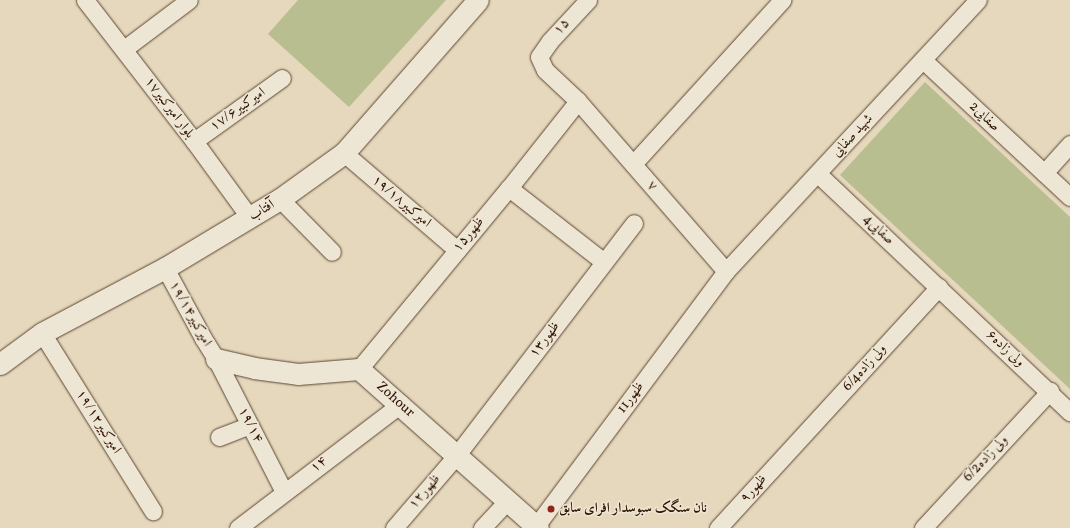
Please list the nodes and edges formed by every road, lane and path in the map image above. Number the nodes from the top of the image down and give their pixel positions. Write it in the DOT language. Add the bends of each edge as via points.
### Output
graph roads {
  1 [pos="85,0"];
  2 [pos="189,0"];
  3 [pos="478,0"];
  4 [pos="588,0"];
  5 [pos="782,0"];
  6 [pos="978,0"];
  7 [pos="124,49"];
  8 [pos="539,57"];
  9 [pos="923,60"];
  10 [pos="282,78"];
  11 [pos="578,101"];
  12 [pos="194,141"];
  13 [pos="1070,144"];
  14 [pos="344,153"];
  15 [pos="633,164"];
  16 [pos="1044,173"];
  17 [pos="818,174"];
  18 [pos="509,188"];
  19 [pos="1070,197"];
  20 [pos="280,199"];
  21 [pos="250,218"];
  22 [pos="634,223"];
  23 [pos="457,250"];
  24 [pos="332,252"];
  25 [pos="604,262"];
  26 [pos="165,268"];
  27 [pos="726,270"];
  28 [pos="939,287"];
  29 [pos="42,333"];
  30 [pos="216,359"];
  31 [pos="0,364"];
  32 [pos="360,369"];
  33 [pos="1050,391"];
  34 [pos="401,404"];
  35 [pos="1070,412"];
  36 [pos="250,425"];
  37 [pos="219,437"];
  38 [pos="790,449"];
  39 [pos="456,456"];
  40 [pos="284,492"];
  41 [pos="507,501"];
  42 [pos="153,511"];
  43 [pos="537,527"];
  44 [pos="238,528"];
  45 [pos="394,528"];
  46 [pos="482,528"];
  47 [pos="718,528"];
  48 [pos="923,528"];
  1 -- 7 [label="street, بلوار امیرکبیر۱۷"];
  2 -- 7 [label="street"];
  3 -- 14 [label="street, آفتاب"];
  4 -- 8 [label="street, ۱۵" via="550,41"];
  5 -- 15 [label="street"];
  6 -- 9 [label="street, شهید صفایی"];
  7 -- 12 [label="street, بلوار امیرکبیر۱۷"];
  8 -- 11 [label="street, ۷" via="545,70"];
  9 -- 16 [label="street, 2صفایی"];
  9 -- 17 [label="street, شهید صفایی"];
  10 -- 12 [label="street, امیرکبیر۱۷/۶"];
  11 -- 15 [label="street, ۷"];
  11 -- 18 [label="street, ظهور۱۵"];
  12 -- 21 [label="street, بلوار امیرکبیر۱۷"];
  13 -- 16 [label="street"];
  14 -- 20 [label="street, آفتاب"];
  14 -- 23 [label="street, امیرکبیر۱۹/۱۸"];
  15 -- 27 [label="street, ۷"];
  16 -- 19 [label="street, 2صفایی"];
  17 -- 27 [label="street, شهید صفایی"];
  17 -- 28 [label="street, 4صفایی"];
  18 -- 23 [label="street, ظهور۱۵"];
  18 -- 25 [label="street"];
  20 -- 21 [label="street, آفتاب"];
  20 -- 24 [label="street"];
  21 -- 26 [label="street, آفتاب"];
  22 -- 25 [label="street, ظهور۱۳"];
  23 -- 32 [label="street, ظهور۱۵"];
  25 -- 39 [label="street, ظهور۱۳"];
  26 -- 29 [label="street, آفتاب"];
  26 -- 30 [label="street, امیرکبیر۱۹/۱۴"];
  27 -- 43 [label="street, 11ظهور"];
  28 -- 33 [label="street, ولی زاده۶"];
  28 -- 38 [label="street, 6/4ولی زاده"];
  29 -- 31 [label="street, آفتاب"];
  29 -- 42 [label="street, امیرکبیر۱۹/۱۲"];
  30 -- 32 [label="street" via="254,368 298,374"];
  30 -- 36 [label="street, ۱۹/۱۴"];
  32 -- 34 [label="street, Zohour"];
  33 -- 35 [label="street, ولی زاده۶"];
  33 -- 48 [label="street, 6/2ولی زاده"];
  34 -- 39 [label="street, Zohour"];
  34 -- 40 [label="street, ۱۴"];
  36 -- 37 [label="street"];
  36 -- 40 [label="street, ۱۹/۱۴"];
  38 -- 47 [label="street, ظهور۹"];
  39 -- 41 [label="street, Zohour"];
  39 -- 45 [label="street, ظهور۱۲"];
  40 -- 44 [label="street, ۱۴"];
  41 -- 43 [label="street, Zohour"];
  41 -- 46 [label="street"];
}
